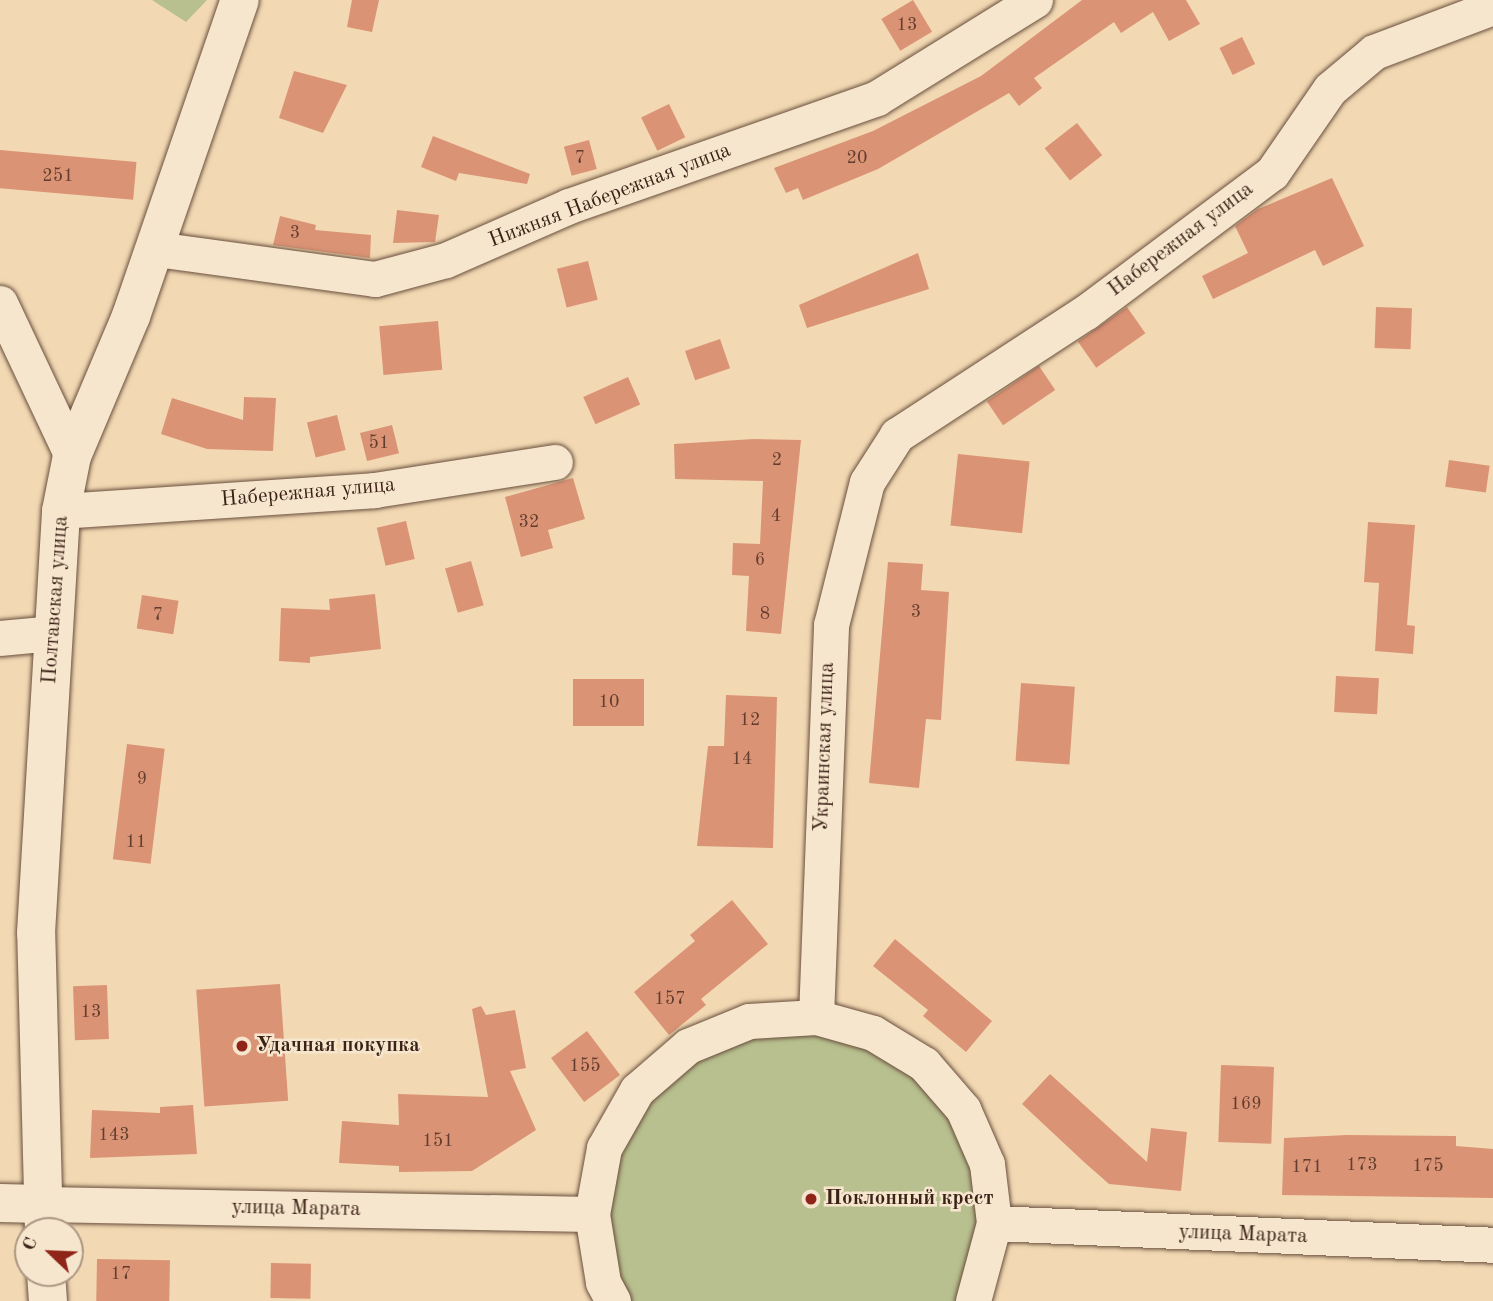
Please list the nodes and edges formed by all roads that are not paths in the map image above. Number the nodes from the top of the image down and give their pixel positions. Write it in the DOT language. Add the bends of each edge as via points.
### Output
graph roads {
  1 [pos="240,0"];
  2 [pos="1035,0"];
  3 [pos="1493,8"];
  4 [pos="156,250"];
  5 [pos="0,303"];
  6 [pos="72,456"];
  7 [pos="555,462"];
  8 [pos="867,482"];
  9 [pos="61,511"];
  10 [pos="54,633"];
  11 [pos="0,638"];
  12 [pos="816,1017"];
  13 [pos="0,1203"];
  14 [pos="592,1214"];
  15 [pos="40,1217"];
  16 [pos="43,1217"];
  17 [pos="84,1218"];
  18 [pos="994,1223"];
  19 [pos="1493,1245"];
  20 [pos="613,1301"];
  21 [pos="973,1301"];
  1 -- 4 [label="street, Полтавская улица"];
  2 -- 4 [label="street, Нижняя Набережная улица" via="877,98 569,206 446,260 375,279"];
  3 -- 8 [label="street, Набережная улица" via="1374,52 1329,89 1272,173 1086,312 897,435"];
  4 -- 6 [label="street, Полтавская улица"];
  5 -- 6 [label="street"];
  6 -- 9 [label="street, Полтавская улица"];
  7 -- 9 [label="street, Набережная улица" via="374,490"];
  8 -- 12 [label="street, Украинская улица" via="831,625"];
  9 -- 10 [label="street, Полтавская улица"];
  10 -- 11 [label="street"];
  10 -- 16 [label="street, Полтавская улица" via="36,933"];
  12 -- 14 [label="street" via="750,1021 700,1041 637,1090 604,1148"];
  12 -- 18 [label="street" via="873,1032 924,1064 963,1109 987,1164"];
  13 -- 15 [label="street, улица Марата"];
  14 -- 17 [label="street, улица Марата"];
  14 -- 20 [label="street" via="603,1282"];
  18 -- 19 [label="street, улица Марата"];
  18 -- 21 [label="street"];
}
